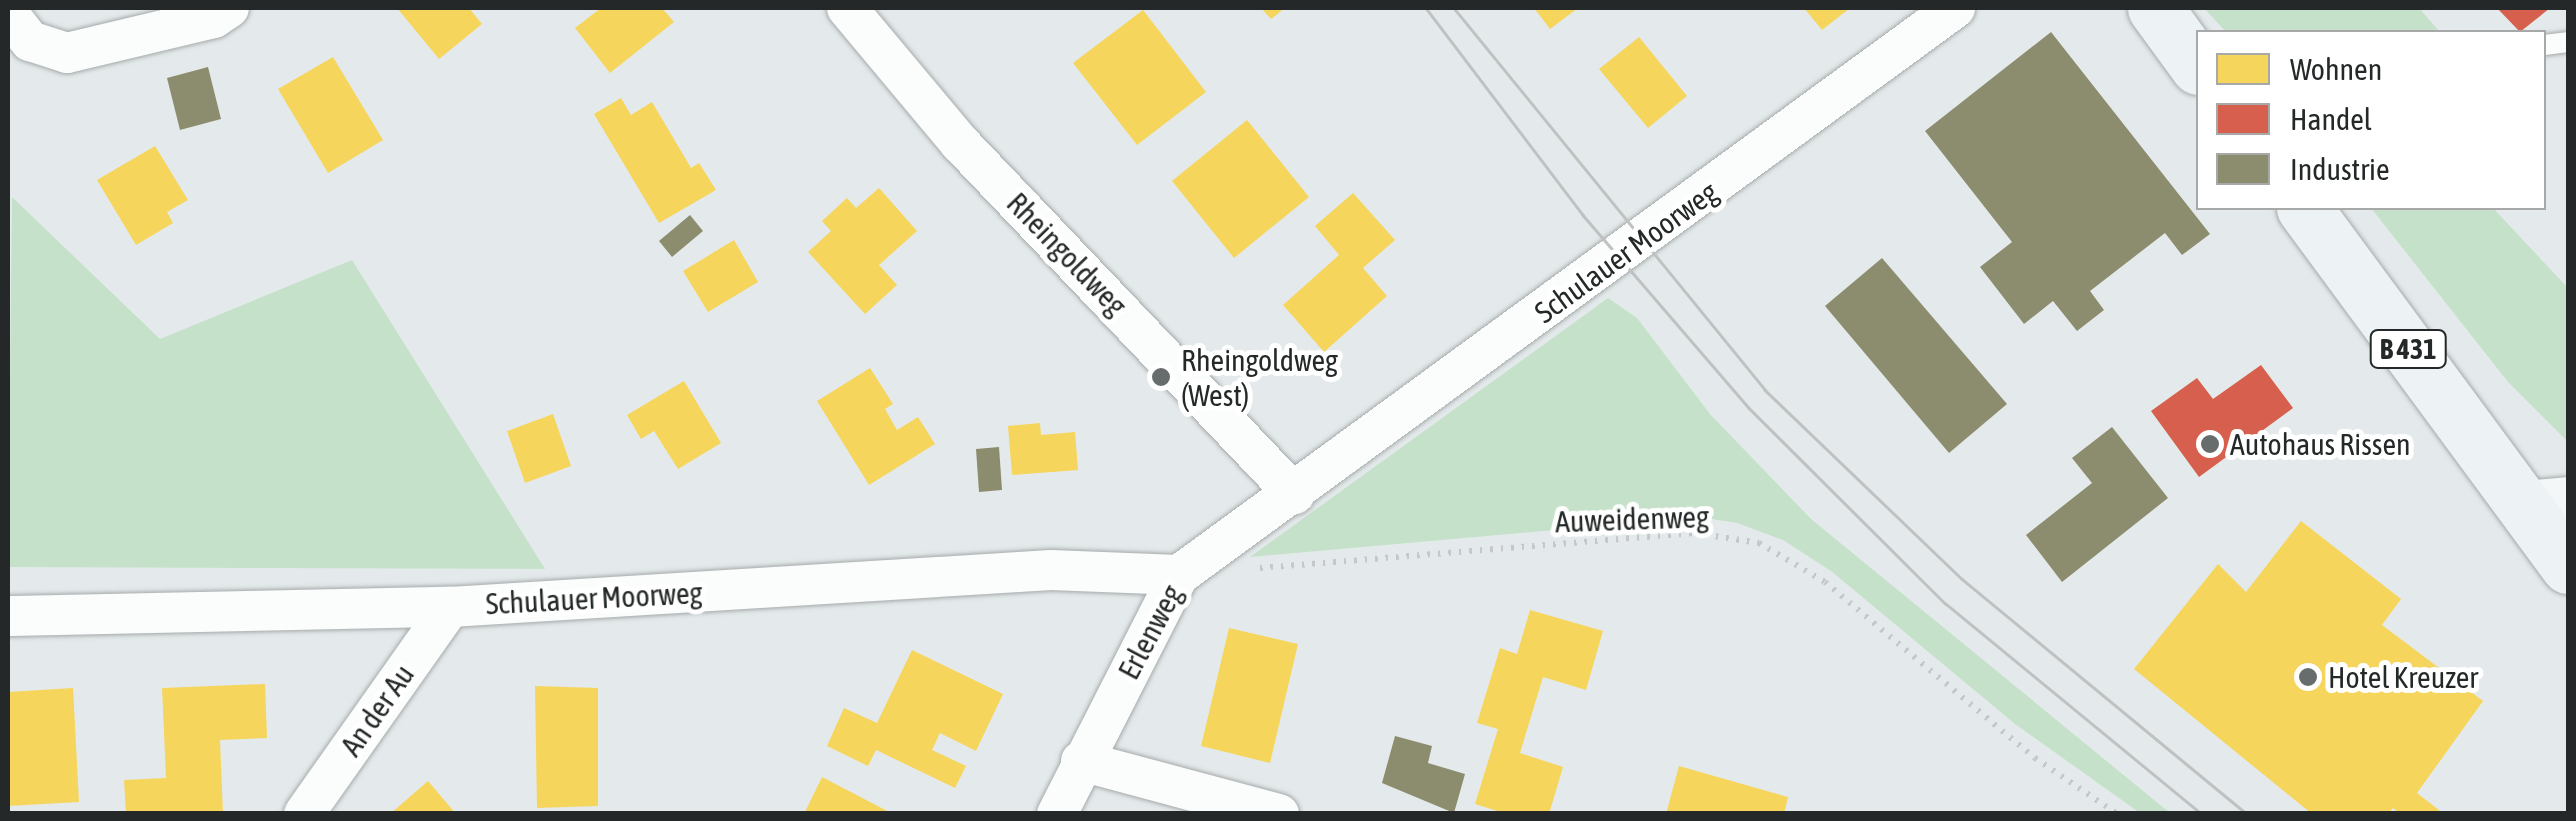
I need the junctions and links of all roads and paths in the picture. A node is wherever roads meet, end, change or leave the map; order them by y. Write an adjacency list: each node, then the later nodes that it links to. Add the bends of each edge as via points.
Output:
1 (137, 8): 7 (street)
2 (229, 8): 7 (street)
3 (846, 8): 10 (street, Rheingoldweg, via 960,143)
4 (1956, 8): 10 (street, Schulauer Moorweg)
5 (2154, 8): 8 (main road)
6 (8, 13): 7 (street, via 30,42 68,53)
7 (178, 27)
8 (2196, 64)
9 (2306, 210): 11 (main road, B 431)
10 (1294, 494): 13 (street, Erlenweg)
11 (2536, 501): 12 (main road, B 431)
12 (2568, 566)
13 (1179, 575): 14 (street, Schulauer Moorweg, via 1051,570); 16 (street, Erlenweg); 20 (path, Auweidenweg, via 1695,533 1759,543 1824,582 2035,758)
14 (450, 606): 15 (street, Schulauer Moorweg); 17 (street, An der Au)
15 (8, 616)
16 (1080, 761): 18 (street, Erlenweg); 19 (street)
17 (304, 814)
18 (1057, 814)
19 (1278, 814)
20 (2117, 814)

